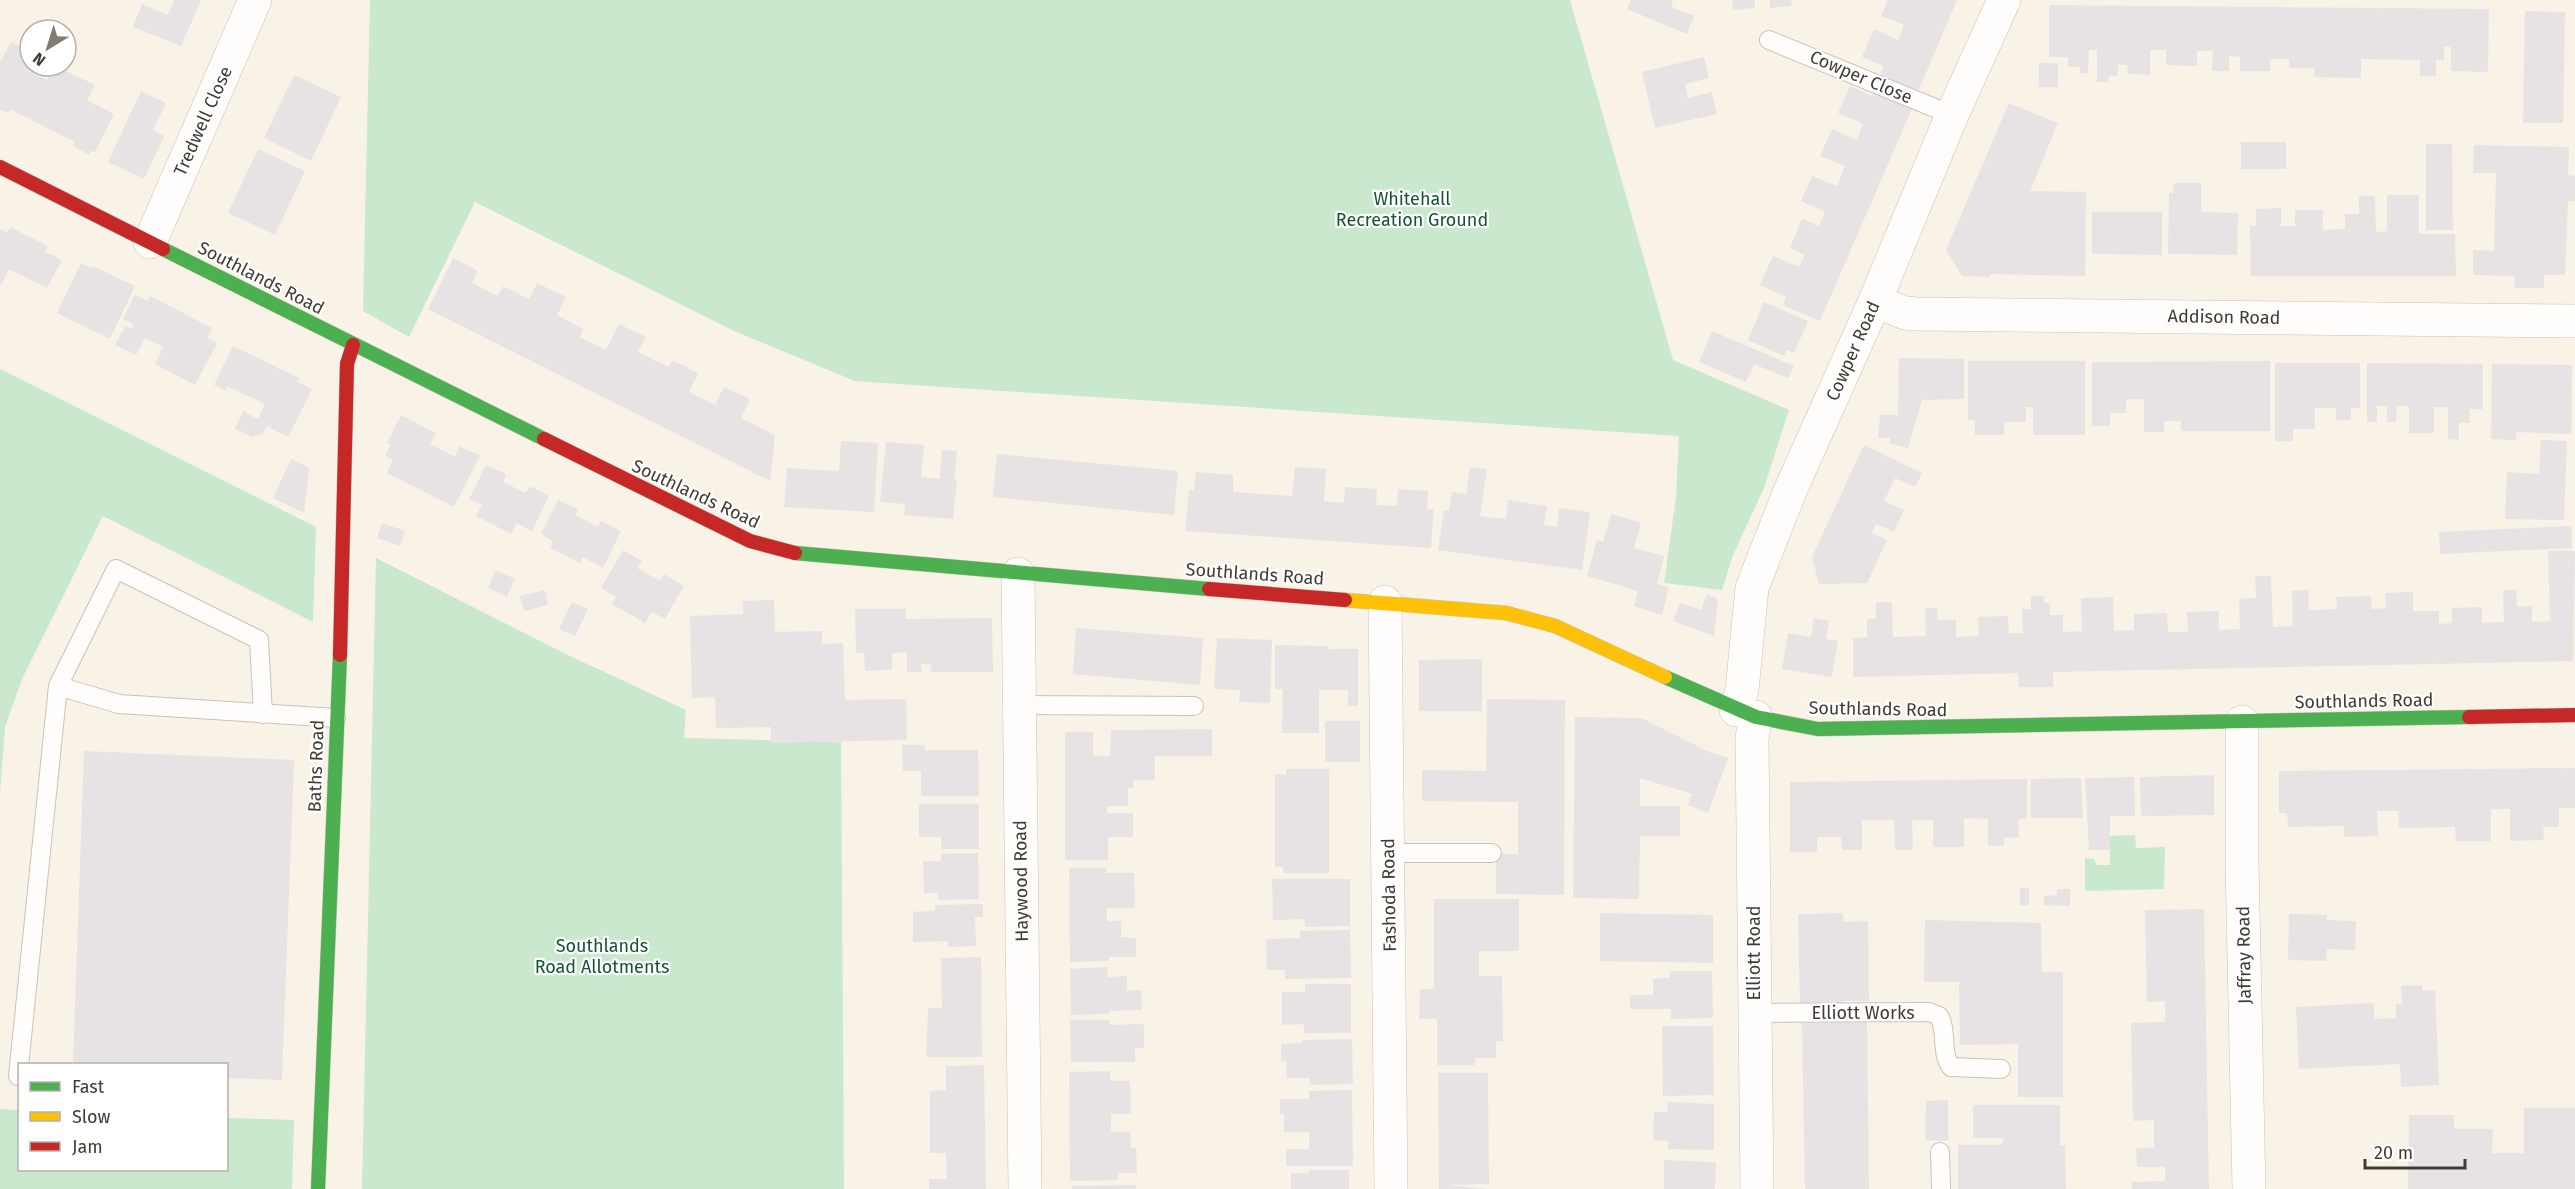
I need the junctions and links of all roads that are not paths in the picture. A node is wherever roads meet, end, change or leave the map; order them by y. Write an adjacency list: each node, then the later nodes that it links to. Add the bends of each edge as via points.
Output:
1 (255, 0): 6 (street, Tredwell Close)
2 (2004, 0): 4 (street, Cowper Road)
3 (1770, 40): 4 (lane, Cowper Close)
4 (1952, 115): 7 (street, Cowper Road)
5 (0, 166): 6 (street, Southlands Road)
6 (150, 242): 9 (street, Southlands Road)
7 (1875, 301): 8 (street, Addison Road, via 1917,314); 16 (street, Cowper Road, via 1790,491 1752,588 1742,690)
8 (2575, 321)
9 (353, 345): 10 (street, Southlands Road, via 750,541 795,553); 18 (street, Baths Road, via 347,364)
10 (1018, 574): 11 (street, Southlands Road); 13 (street, Haywood Road)
11 (1385, 602): 16 (street, Southlands Road, via 1479,609 1555,626); 20 (street, Fashoda Road)
12 (58, 686): 15 (lane, via 119,704); 15 (lane, via 116,569 260,640); 23 (lane)
13 (1019, 705): 14 (lane); 27 (street, Haywood Road)
14 (1194, 706)
15 (263, 714): 18 (lane)
16 (1746, 714): 19 (street, Southlands Road, via 1818,729); 22 (street, Elliott Road, via 1752,738)
17 (2575, 715): 19 (street, Southlands Road)
18 (336, 718): 26 (street, Baths Road)
19 (2242, 722): 31 (street, Jaffray Road)
20 (1389, 853): 21 (lane); 28 (street, Fashoda Road)
21 (1492, 853)
22 (1754, 1013): 24 (lane, Elliott Works, via 1929,1012 1939,1016 1944,1025 1946,1061 1951,1067); 29 (street, Elliott Road)
23 (19, 1063)
24 (2001, 1069)
25 (1940, 1152): 30 (lane)
26 (318, 1189)
27 (1024, 1189)
28 (1391, 1189)
29 (1757, 1189)
30 (1941, 1189)
31 (2249, 1189)

